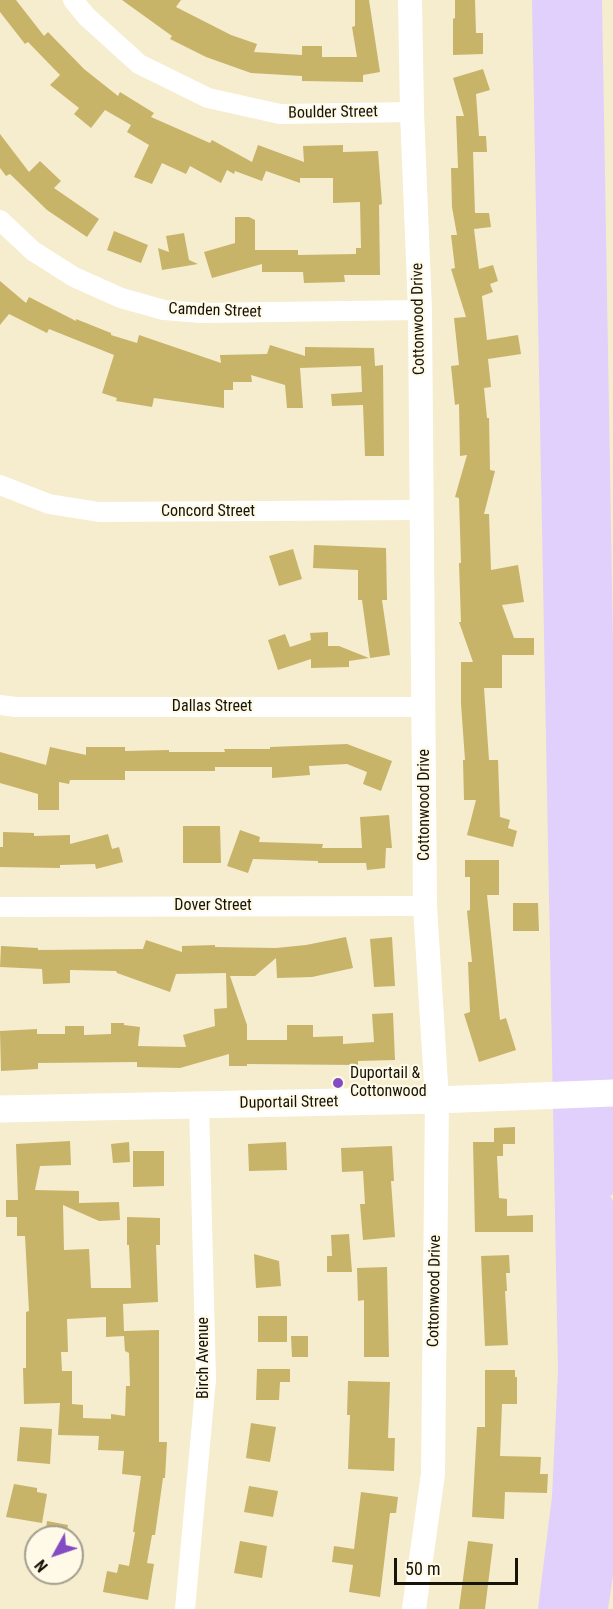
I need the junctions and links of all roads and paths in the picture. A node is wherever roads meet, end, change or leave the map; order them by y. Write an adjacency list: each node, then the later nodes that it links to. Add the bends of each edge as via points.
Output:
1 (73, 0): 3 (street, Boulder Street, via 139,64 208,98 280,114)
2 (410, 0): 3 (street, Cottonwood Drive)
3 (412, 112): 5 (street, Cottonwood Drive)
4 (0, 220): 5 (street, Camden Street, via 33,250 74,277 121,298 164,310)
5 (420, 310): 7 (street, Cottonwood Drive)
6 (0, 485): 7 (street, Concord Street, via 49,504 99,512)
7 (420, 510): 9 (street, Cottonwood Drive)
8 (0, 705): 9 (street, Dallas Street)
9 (424, 707): 10 (street, Cottonwood Drive)
10 (425, 906): 11 (street, Dover Street); 13 (street, Cottonwood Drive)
11 (0, 907)
12 (613, 1093): 13 (main road, Duportail Street)
13 (437, 1100): 14 (main road, Duportail Street); 17 (street, Cottonwood Drive, via 433,1474)
14 (199, 1105): 15 (main road, Duportail Street); 16 (street, Birch Avenue, via 206,1379)
15 (0, 1109)
16 (185, 1609)
17 (414, 1609)

